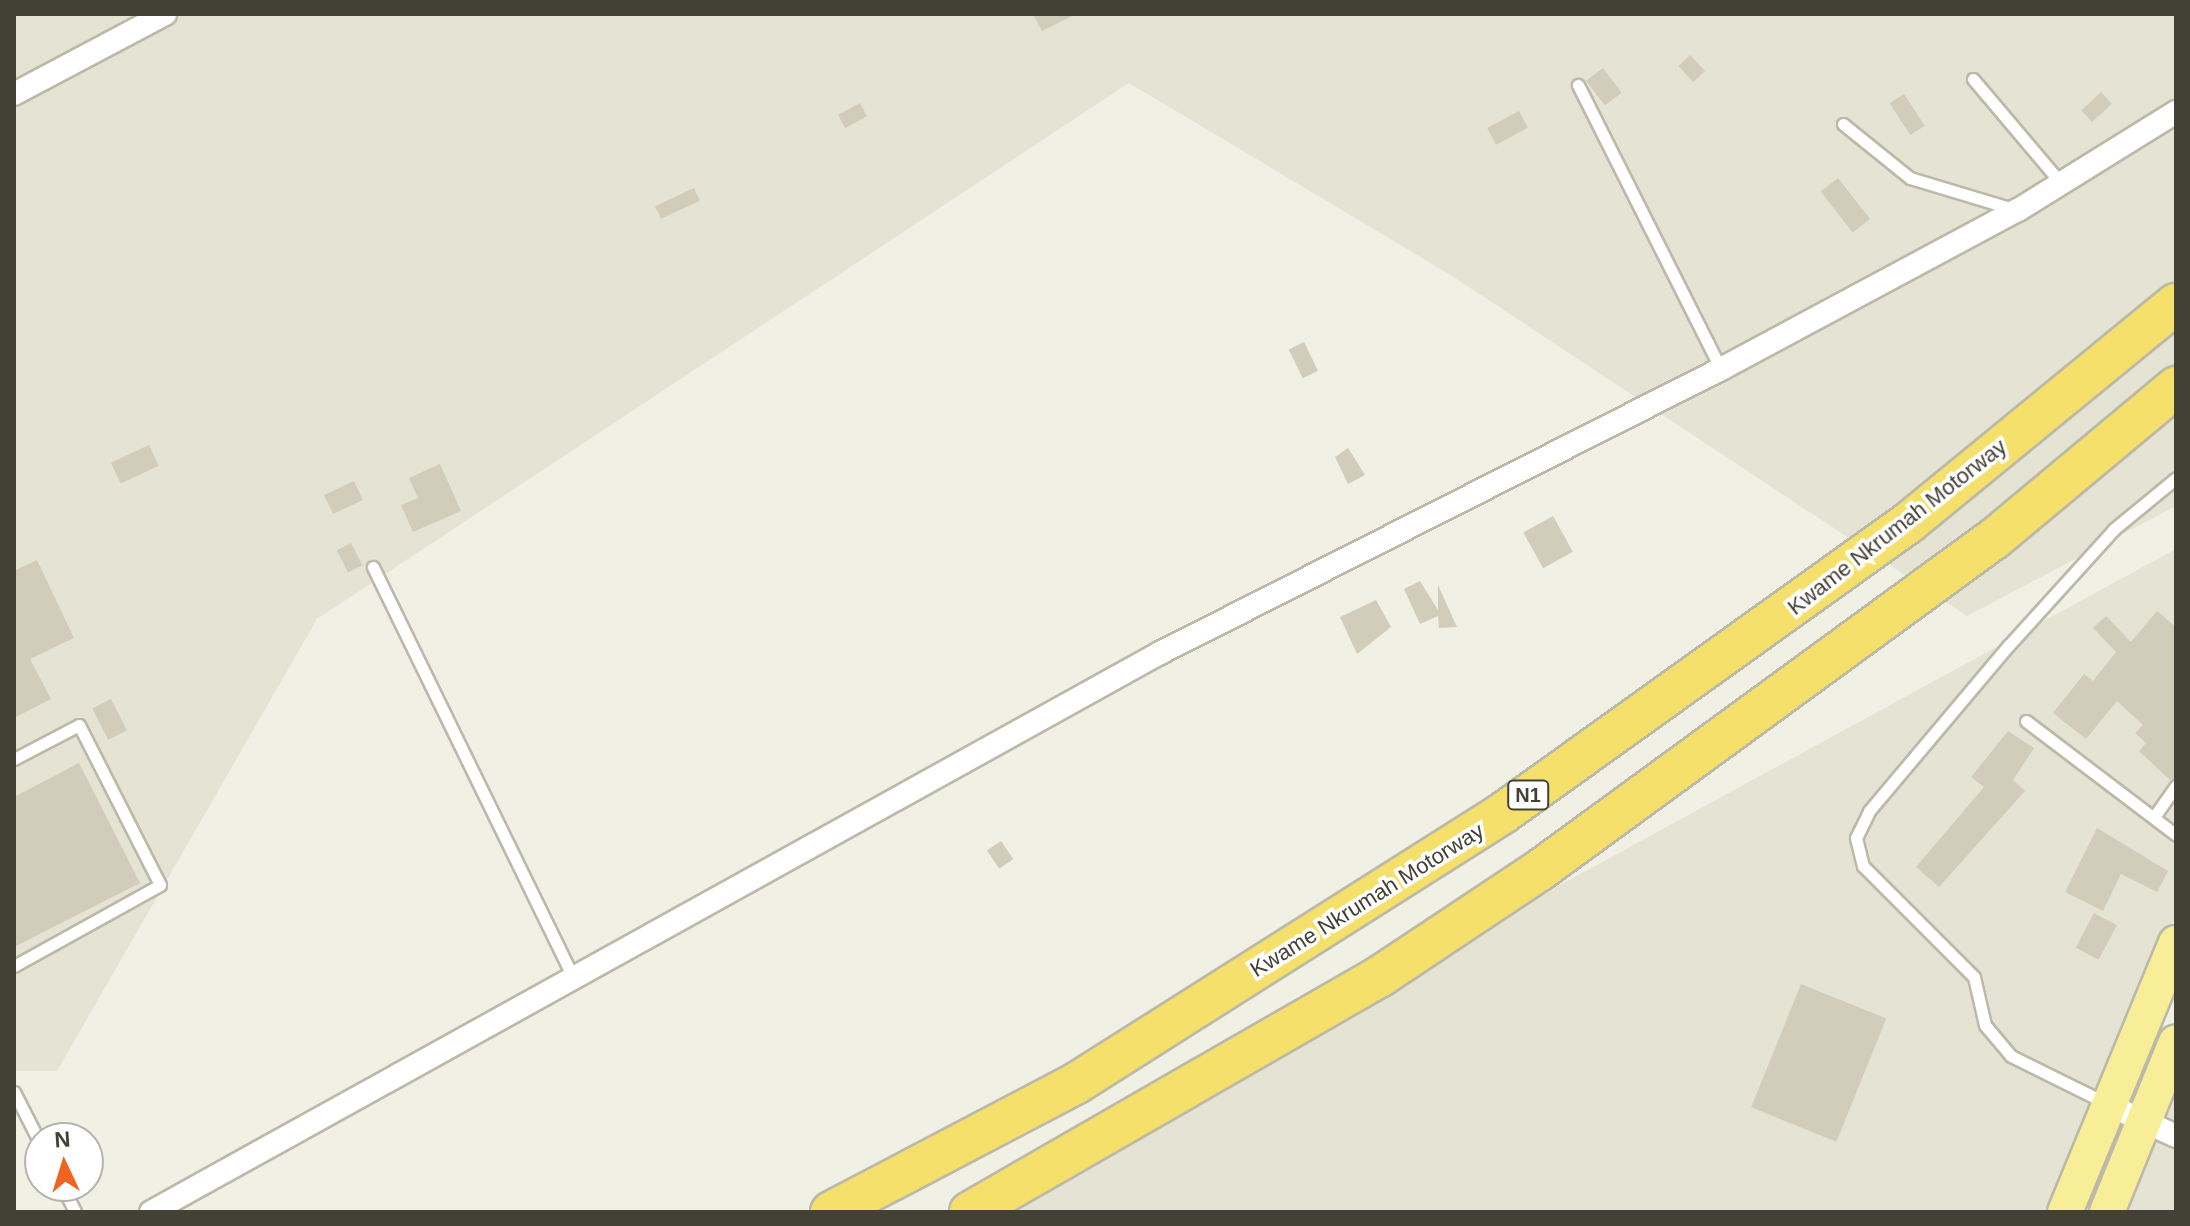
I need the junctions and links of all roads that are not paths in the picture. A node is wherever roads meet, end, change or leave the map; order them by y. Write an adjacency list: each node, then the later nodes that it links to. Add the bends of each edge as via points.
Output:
1 (165, 14): 4 (street)
2 (1973, 79): 7 (lane)
3 (1578, 85): 10 (lane)
4 (14, 94)
5 (2176, 112): 7 (street)
6 (1843, 124): 8 (lane, via 1910,178)
7 (2060, 182): 8 (street)
8 (2018, 210): 10 (street)
9 (2176, 304): 29 (highway, Kwame Nkrumah Motorway / N1, via 1908,523 1503,813 1075,1084)
10 (1721, 369): 21 (street, via 1160,653)
11 (2176, 387): 30 (highway, via 1995,538 1540,870 1379,977)
12 (2176, 478): 24 (lane, via 2114,529 2009,645 1869,811 1856,838 1863,866 1974,977 1985,1025 2011,1056)
13 (373, 567): 21 (lane)
14 (2026, 721): 17 (lane)
15 (14, 759): 20 (lane, via 79,725 160,885)
16 (2176, 786): 17 (lane)
17 (2154, 817): 18 (lane)
18 (2176, 835)
19 (2176, 943): 24 (main road)
20 (14, 966)
21 (575, 983): 28 (street)
22 (2176, 1042): 25 (main road)
23 (14, 1092): 26 (lane)
24 (2107, 1104): 25 (street); 31 (main road)
25 (2143, 1120): 27 (street); 32 (main road)
26 (29, 1122)
27 (2176, 1136)
28 (151, 1212)
29 (831, 1212)
30 (970, 1212)
31 (2065, 1212)
32 (2107, 1212)

